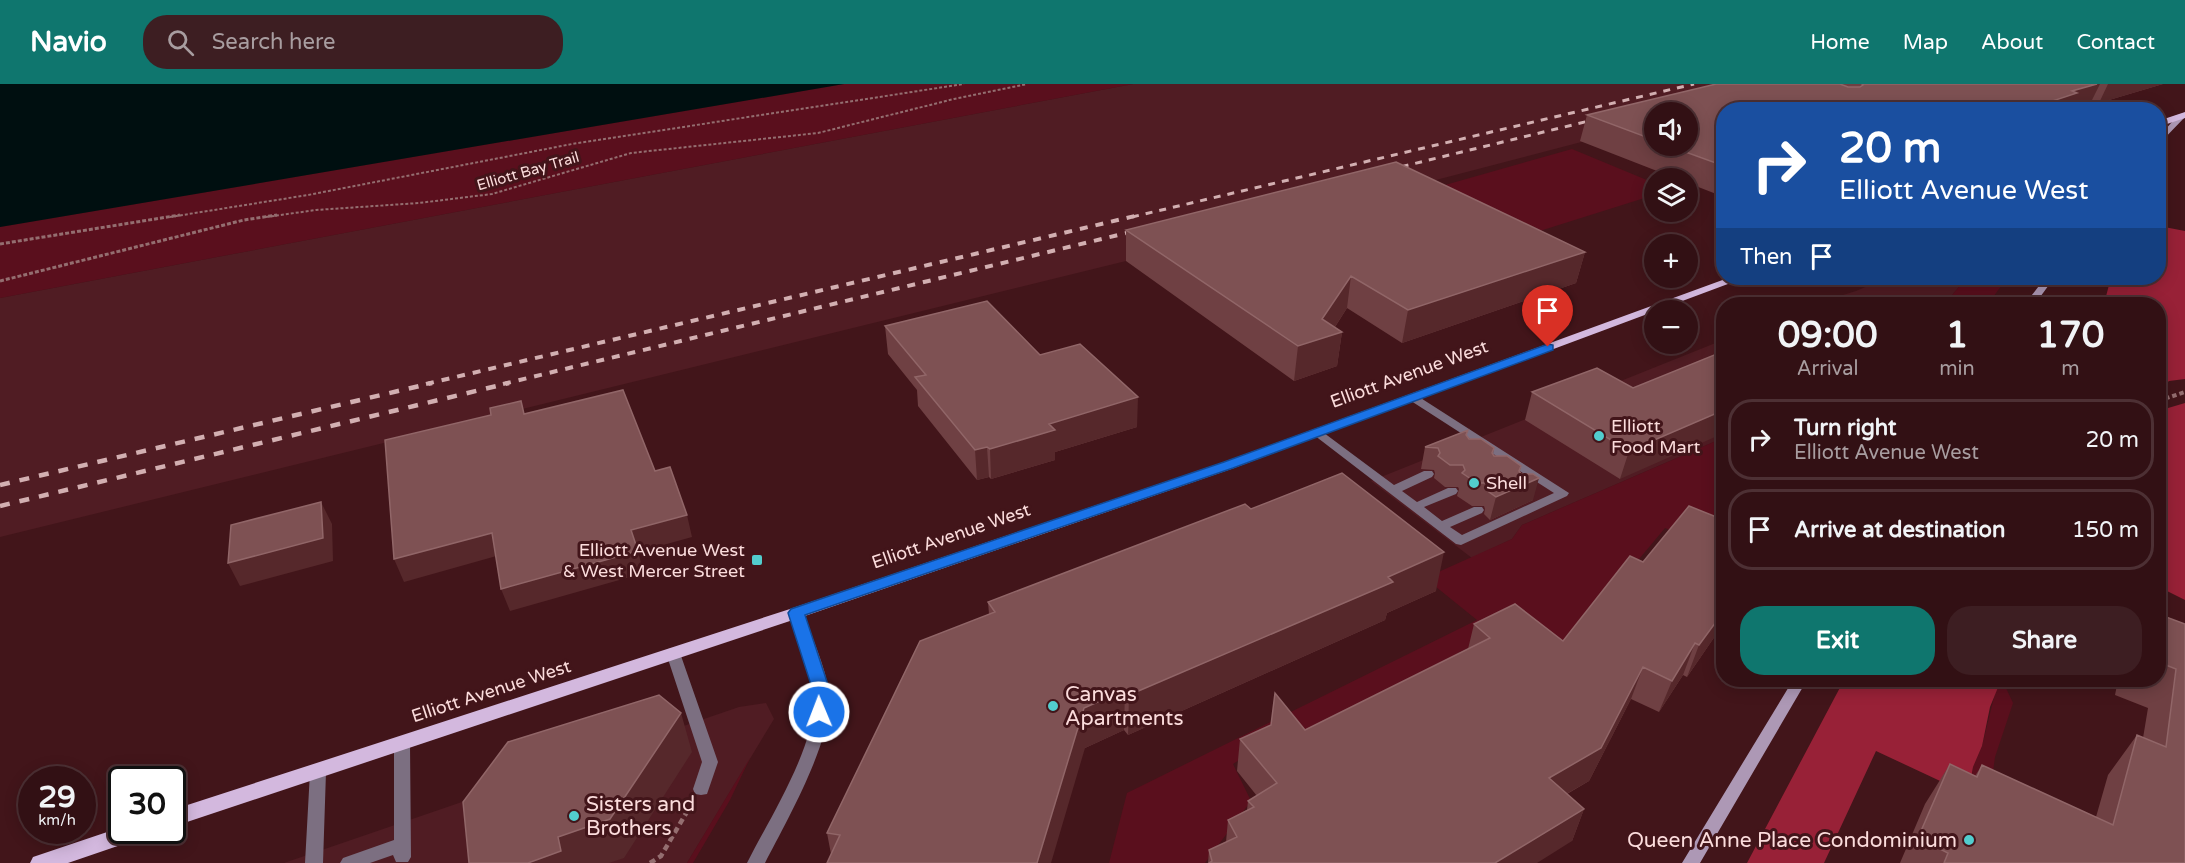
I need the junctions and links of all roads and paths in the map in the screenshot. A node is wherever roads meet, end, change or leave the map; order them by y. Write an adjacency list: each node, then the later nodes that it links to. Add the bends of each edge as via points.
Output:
1 (964, 84): 8 (path, via 573,144 299,196)
2 (1027, 84): 9 (path, Elliott Bay Trail, via 818,133 631,153 492,194 244,220)
3 (2070, 98): 4 (street)
4 (2084, 102)
5 (2183, 116): 6 (main road); 7 (main road)
6 (2166, 122)
7 (2166, 134)
8 (0, 244)
9 (0, 281)
10 (1719, 285): 12 (main road, Elliott Avenue West)
11 (2185, 392): 13 (path)
12 (1412, 397): 14 (main road, Elliott Avenue West); 15 (street, via 1486,449)
13 (2166, 398)
14 (1316, 432): 20 (street); 25 (main road, Elliott Avenue West)
15 (1518, 464): 16 (street); 18 (street)
16 (1503, 471)
17 (1428, 474): 20 (street)
18 (1546, 482): 19 (street); 24 (street, via 1563,493 1461,541)
19 (1529, 488)
20 (1393, 490): 22 (street)
21 (1452, 491): 22 (street)
22 (1415, 507): 24 (street)
23 (1478, 510): 24 (street)
24 (1441, 526)
25 (796, 613): 26 (main road, Elliott Avenue West); 37 (street, via 822,694 812,747)
26 (673, 654): 28 (main road, Elliott Avenue West); 30 (street, via 710,762)
27 (1796, 687): 38 (main road)
28 (402, 744): 29 (main road, Elliott Avenue West); 35 (street, via 402,851)
29 (318, 772): 31 (main road, Elliott Avenue West); 34 (street)
30 (701, 789): 36 (path, via 661,856)
31 (186, 814)
32 (108, 841): 33 (main road)
33 (41, 863)
34 (314, 863)
35 (349, 863)
36 (650, 863)
37 (756, 863)
38 (1691, 863)

